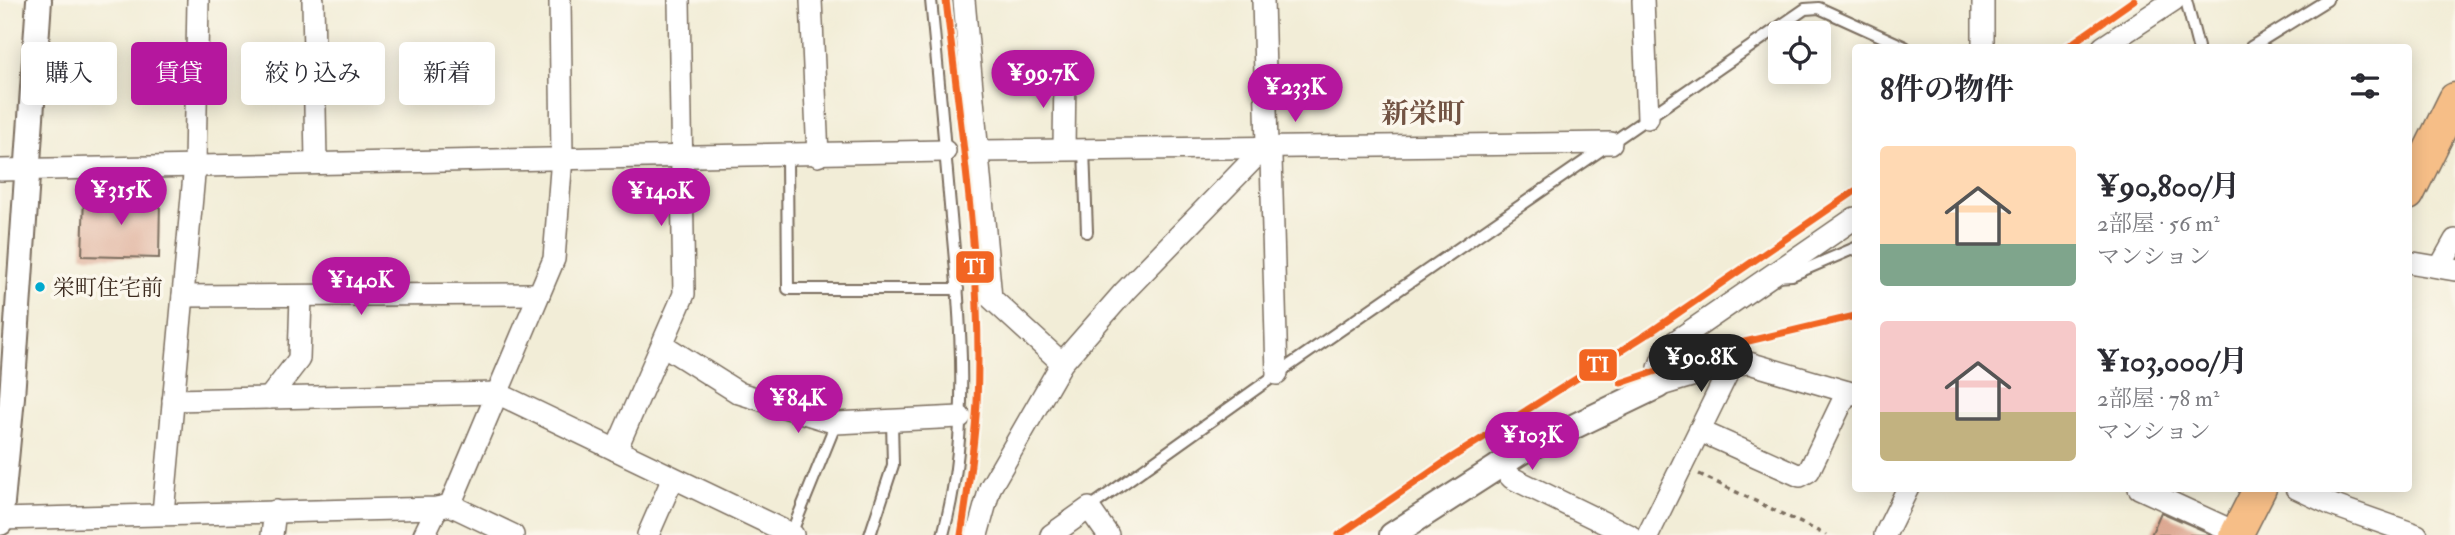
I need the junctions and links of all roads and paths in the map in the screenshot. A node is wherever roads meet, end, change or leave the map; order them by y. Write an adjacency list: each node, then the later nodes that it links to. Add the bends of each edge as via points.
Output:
1 (39, 0): 34 (street)
2 (198, 0): 33 (street)
3 (313, 0): 32 (street)
4 (560, 0): 29 (street)
5 (679, 0): 31 (street)
6 (811, 0): 28 (street)
7 (930, 0): 26 (lane)
8 (964, 0): 27 (street)
9 (1263, 0): 24 (street)
10 (1643, 0): 22 (street)
11 (1983, 0): 16 (street)
12 (2174, 0): 17 (street)
13 (2186, 0): 18 (lane)
14 (2327, 0): 19 (lane)
15 (1898, 44): 22 (lane, via 1810,7)
16 (1983, 44)
17 (2108, 44)
18 (2196, 44)
19 (2256, 44)
20 (1065, 71): 25 (street)
21 (2455, 99): 36 (main road)
22 (1648, 118): 23 (lane)
23 (1611, 142): 24 (street); 51 (lane)
24 (1267, 145): 25 (street); 49 (street); 51 (street)
25 (1074, 149): 27 (street); 38 (lane)
26 (945, 151): 28 (street); 44 (lane)
27 (979, 151): 49 (street, via 991,298)
28 (818, 156): 30 (street)
29 (562, 157): 31 (street); 32 (street); 45 (street, via 554,259)
30 (788, 157): 31 (street); 44 (lane, via 788,289)
31 (681, 158): 48 (street, via 684,294)
32 (316, 162): 33 (street)
33 (195, 164): 34 (street); 46 (street)
34 (29, 168): 35 (street); 73 (street)
35 (0, 170)
36 (2412, 186)
37 (1852, 220): 43 (street)
38 (1087, 232)
39 (2455, 240): 42 (street)
40 (1852, 249): 43 (lane, via 1792,275)
41 (2412, 263): 42 (street)
42 (2447, 268)
43 (1768, 277): 52 (street, via 1666,348)
44 (958, 289): 57 (lane)
45 (539, 294): 47 (street); 53 (street)
46 (183, 296): 47 (street); 56 (street)
47 (301, 296): 55 (street, via 299,359)
48 (663, 345): 59 (street, via 739,393); 61 (street)
49 (1062, 363): 82 (street, via 989,488)
50 (1732, 364): 52 (street); 54 (street, via 1749,363); 60 (street)
51 (1277, 374): 70 (lane)
52 (1658, 386): 62 (street)
53 (497, 393): 55 (street); 61 (street); 69 (street)
54 (1851, 393): 60 (street, via 1809,471 1800,476)
55 (269, 398): 56 (street)
56 (173, 400): 72 (street)
57 (960, 417): 58 (street); 81 (lane)
58 (892, 421): 59 (street); 80 (lane, via 894,465)
59 (836, 424): 79 (lane)
60 (1700, 431): 63 (street)
61 (616, 450): 64 (street)
62 (1499, 464): 85 (street); 86 (street, via 1512,478)
63 (1682, 466): 87 (street); 88 (path)
64 (673, 478): 78 (street); 79 (street)
65 (1906, 492): 89 (street)
66 (2147, 492): 74 (street)
67 (2258, 492): 74 (main road)
68 (2304, 492): 90 (street)
69 (443, 507): 71 (street); 76 (street); 77 (street)
70 (1089, 508): 83 (street); 84 (street)
71 (275, 511): 72 (street); 75 (street)
72 (163, 513): 73 (street)
73 (0, 520)
74 (2236, 534)
75 (272, 535)
76 (424, 535)
77 (513, 535)
78 (648, 535)
79 (792, 535)
80 (870, 535)
81 (943, 535)
82 (977, 535)
83 (1051, 535)
84 (1108, 535)
85 (1392, 535)
86 (1629, 535)
87 (1648, 535)
88 (1826, 535)
89 (1885, 535)
90 (2417, 535)

